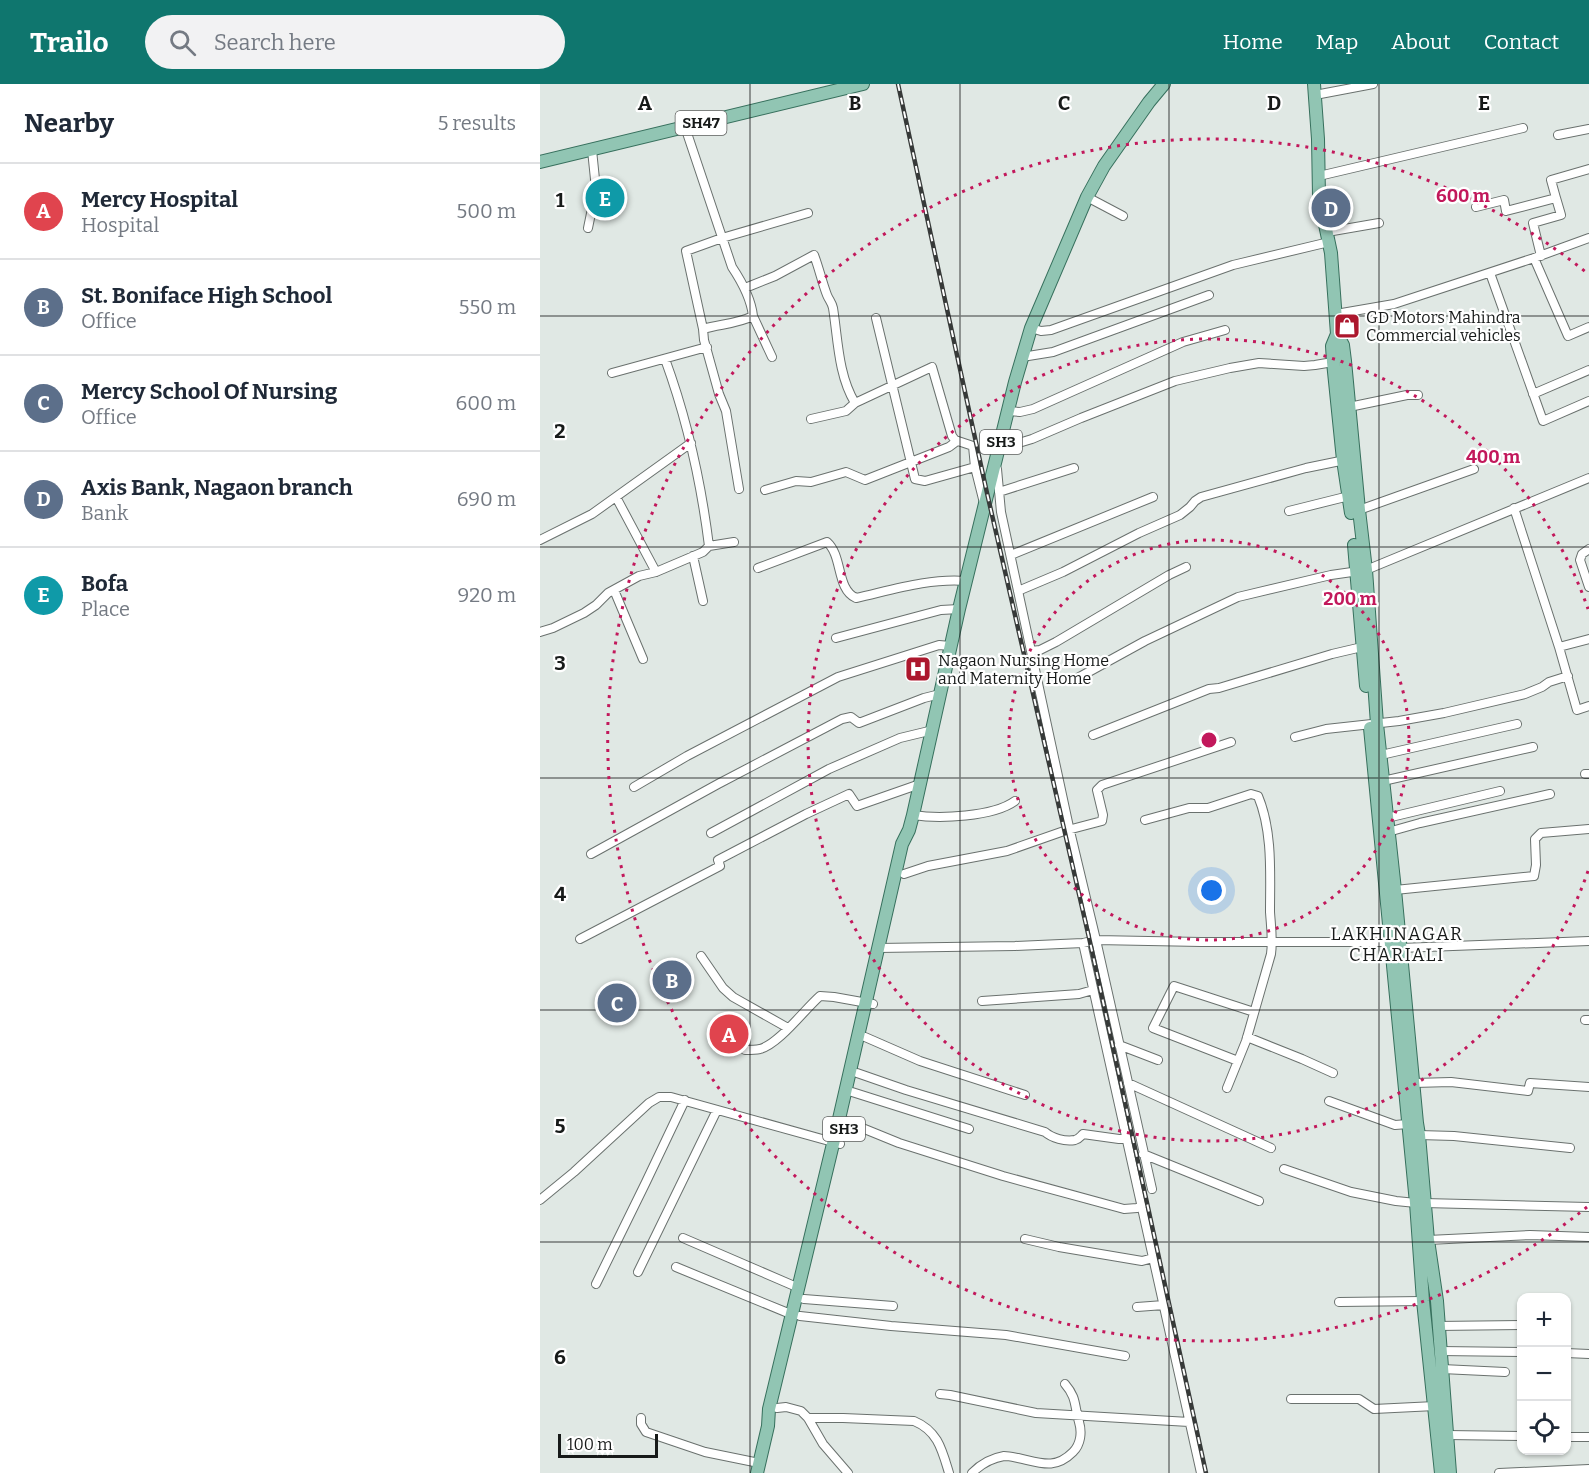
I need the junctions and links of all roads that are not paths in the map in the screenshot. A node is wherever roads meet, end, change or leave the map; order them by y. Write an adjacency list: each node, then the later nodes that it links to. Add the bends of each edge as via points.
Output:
1 (862, 84): 4 (main road, SH47)
2 (1164, 84): 14 (main road, SH3, via 1104,166)
3 (1373, 84): 5 (street)
4 (844, 86): 6 (main road, SH47)
5 (1314, 89): 13 (main road)
6 (685, 127): 10 (main road, SH47); 22 (street)
7 (1523, 128): 13 (street)
8 (1589, 129): 9 (street)
9 (1558, 135)
10 (592, 150): 11 (main road, SH47); 20 (street, via 596,189)
11 (540, 162)
12 (1589, 169): 15 (street, via 1551,180)
13 (1319, 176): 21 (main road)
14 (1087, 197): 18 (street); 32 (main road, SH3)
15 (1556, 198): 16 (street, via 1506,211 1504,200); 24 (street, via 1561,215 1533,223)
16 (1476, 207)
17 (808, 213): 22 (street)
18 (1123, 216)
19 (1379, 223): 21 (street)
20 (588, 228)
21 (1328, 237): 28 (main road); 32 (street, via 1215,270 1051,330)
22 (722, 238): 26 (street, via 732,267); 33 (street, via 686,250)
23 (1589, 238): 24 (street)
24 (1538, 257): 25 (street); 31 (street, via 1568,336)
25 (1490, 273): 28 (street, via 1394,304); 44 (street)
26 (745, 288): 29 (street); 47 (street, via 814,255 832,304 843,372)
27 (1209, 295): 38 (street, via 1053,352)
28 (1336, 314): 35 (main road)
29 (753, 316): 33 (street); 37 (street)
30 (876, 318): 43 (street)
31 (1589, 327)
32 (1031, 328): 38 (main road, SH3)
33 (703, 329): 36 (street)
34 (1225, 330): 49 (street, via 1183,342 1033,409)
35 (1337, 334): 40 (main road, via 1332,346); 48 (main road, via 1343,345)
36 (707, 347): 39 (street); 61 (street, via 726,411)
37 (771, 357)
38 (1022, 357): 49 (main road, SH3)
39 (665, 359): 42 (street); 53 (street)
40 (1333, 362): 51 (street, via 1259,363 1230,368 1175,381 1032,440); 54 (main road)
41 (1589, 370): 44 (street)
42 (612, 373)
43 (892, 386): 47 (street); 52 (street, via 932,367 952,436); 55 (street)
44 (1533, 394): 46 (street, via 1543,421)
45 (1418, 395): 48 (street)
46 (1589, 400)
47 (855, 403): 50 (street, via 846,411)
48 (1349, 407): 54 (main road)
49 (1008, 411): 51 (main road, SH3)
50 (811, 419)
51 (1001, 440): 56 (main road, SH3)
52 (957, 441): 55 (street); 57 (street, via 973,446)
53 (691, 443): 64 (street); 73 (street)
54 (1349, 460): 65 (main road); 69 (main road); 84 (street, via 1201,497 1180,515)
55 (911, 462): 57 (street, via 915,479 925,481); 62 (street, via 865,480 846,472)
56 (996, 462): 63 (street); 67 (main road, SH3)
57 (975, 467): 67 (street)
58 (1074, 468): 63 (street)
59 (1474, 470): 69 (street)
60 (1589, 478): 68 (street)
61 (739, 489)
62 (765, 490)
63 (999, 492): 75 (street)
64 (616, 496): 71 (street, via 592,514); 80 (street)
65 (1349, 496): 70 (street); 79 (main road)
66 (1152, 497): 75 (street)
67 (984, 505): 81 (main road, SH3)
68 (1514, 508): 79 (street); 91 (street)
69 (1359, 510): 79 (main road)
70 (1289, 511)
71 (540, 540)
72 (734, 542): 73 (street)
73 (709, 546): 76 (street)
74 (1589, 549): 82 (street, via 1580,560)
75 (1011, 555): 84 (street)
76 (693, 556): 80 (street); 85 (street)
77 (1186, 567): 93 (street, via 1056,642)
78 (758, 568): 81 (street, via 827,542 833,547 850,596 856,598 905,586)
79 (1362, 571): 92 (main road); 96 (street, via 1238,597); 99 (main road)
80 (656, 572): 83 (street, via 639,576)
81 (966, 580): 86 (main road, SH3)
82 (1589, 586)
83 (614, 590): 87 (street, via 584,613); 94 (street)
84 (1018, 591): 93 (street)
85 (703, 601)
86 (959, 609): 88 (street, via 941,610); 90 (main road, SH3)
87 (540, 632)
88 (836, 638)
89 (1589, 639): 91 (street)
90 (950, 646): 97 (main road, SH3); 109 (street, via 939,645 838,677)
91 (1559, 647): 95 (street)
92 (1362, 648): 99 (main road); 102 (street, via 1209,689)
93 (1031, 651): 118 (street)
94 (644, 659)
95 (1568, 676): 98 (street, via 1577,710); 99 (street, via 1525,694)
96 (1074, 680)
97 (940, 694): 101 (main road, SH3); 121 (street, via 860,723 851,717 842,719)
98 (1589, 706)
99 (1373, 724): 103 (street, via 1326,729); 106 (main road); 129 (main road)
100 (1517, 724): 106 (street)
101 (933, 730): 108 (main road, SH3); 120 (street, via 900,738 829,769)
102 (1093, 735)
103 (1295, 738)
104 (1231, 742): 118 (street, via 1102,785 1097,790 1102,821)
105 (1533, 747): 107 (street)
106 (1381, 755): 107 (main road)
107 (1383, 780): 114 (main road)
108 (920, 784): 113 (main road, SH3); 124 (street, via 857,806 849,794 718,860 720,866)
109 (634, 787)
110 (1500, 791): 114 (street)
111 (1550, 794): 119 (street)
112 (1015, 801): 113 (street, via 956,817)
113 (913, 815): 117 (main road, SH3)
114 (1387, 819): 119 (main road)
115 (1145, 820): 126 (street, via 1189,808 1208,808 1251,794 1258,796 1270,855)
116 (1589, 829): 123 (street, via 1541,833 1535,839 1534,876)
117 (909, 830): 122 (main road, SH3); 130 (main road, SH3, via 902,844)
118 (1069, 830): 122 (street, via 1007,851); 125 (street)
119 (1388, 832): 123 (main road)
120 (711, 833)
121 (591, 854)
122 (904, 874): 130 (main road, SH3)
123 (1395, 890): 129 (main road)
124 (580, 939)
125 (1096, 940): 126 (street); 128 (street); 139 (street)
126 (1273, 941): 129 (street); 135 (street)
127 (1589, 941): 129 (street)
128 (1083, 943): 130 (street); 132 (street)
129 (1396, 944): 146 (main road); 155 (main road)
130 (882, 948): 134 (main road, SH3)
131 (701, 956): 136 (street, via 733,997)
132 (1093, 990): 133 (street); 158 (street)
133 (982, 1001)
134 (869, 1004): 136 (street, via 819,996); 137 (main road, SH3); 159 (main road, SH3)
135 (1254, 1012): 138 (street); 142 (street, via 1173,986 1153,1028)
136 (788, 1028): 140 (street, via 761,1049)
137 (865, 1037): 143 (main road, SH3); 150 (street, via 920,1061)
138 (1247, 1037): 142 (street); 144 (street)
139 (1119, 1045): 141 (street); 145 (street)
140 (745, 1050)
141 (1158, 1060)
142 (1238, 1061): 148 (street)
143 (857, 1072): 149 (main road, SH3); 158 (street, via 1054,1138 1074,1140 1083,1134)
144 (1333, 1073)
145 (1128, 1083): 160 (street); 162 (street)
146 (1414, 1083): 147 (street, via 1451,1082 1528,1091 1530,1083); 157 (main road)
147 (1589, 1087)
148 (1227, 1088)
149 (852, 1092): 154 (main road, SH3); 156 (street)
150 (1025, 1095)
151 (685, 1100): 153 (street); 165 (street, via 659,1097 649,1103); 177 (street)
152 (1329, 1101): 155 (street, via 1395,1125)
153 (717, 1110): 159 (street); 176 (street)
154 (845, 1121): 159 (main road, SH3); 168 (street, via 899,1143 1003,1176 1124,1209)
155 (1408, 1124): 167 (main road)
156 (969, 1129)
157 (1419, 1135): 161 (street); 167 (main road)
158 (1126, 1139): 168 (street)
159 (837, 1144): 178 (main road, SH3)
160 (1270, 1148)
161 (1570, 1148)
162 (1143, 1154): 164 (street); 166 (street)
163 (1284, 1170): 167 (street, via 1351,1192)
164 (1152, 1190)
165 (540, 1200)
166 (1259, 1201)
167 (1420, 1203): 169 (street); 173 (main road); 179 (main road)
168 (1142, 1206): 174 (street)
169 (1589, 1207)
170 (1589, 1237): 173 (street, via 1530,1235)
171 (683, 1238): 178 (street)
172 (1025, 1239): 174 (street, via 1142,1261)
173 (1428, 1240): 186 (main road)
174 (1154, 1258): 181 (street)
175 (676, 1267): 184 (street)
176 (638, 1272)
177 (596, 1284)
178 (801, 1294): 182 (street); 184 (main road, SH3)
179 (1423, 1301): 180 (street); 197 (main road)
180 (1340, 1302)
181 (1164, 1305): 183 (street); 202 (street)
182 (893, 1306)
183 (1137, 1306)
184 (797, 1316): 191 (street, via 1006,1335); 198 (main road, SH3); 203 (main road, SH3, via 769,1409)
185 (1517, 1325): 186 (street)
186 (1437, 1326): 187 (main road)
187 (1440, 1352): 188 (street); 192 (main road)
188 (1517, 1352)
189 (1571, 1353): 190 (street)
190 (1589, 1354)
191 (1125, 1356)
192 (1442, 1369): 193 (street); 204 (main road)
193 (1505, 1372)
194 (1065, 1384): 199 (street, via 1074,1396)
195 (940, 1394): 199 (street, via 1036,1413)
196 (1291, 1399): 197 (street, via 1353,1399 1374,1408)
197 (1435, 1407): 214 (main road)
198 (777, 1408): 201 (street, via 801,1411); 203 (main road, SH3)
199 (1077, 1415): 202 (street); 212 (street, via 1081,1429 1078,1447 1058,1463 1047,1465 1007,1456 991,1460)
200 (641, 1418): 208 (street, via 646,1432)
201 (808, 1418): 210 (street, via 823,1444); 211 (street, via 914,1421 931,1431 942,1449)
202 (1189, 1422): 213 (street)
203 (768, 1426): 208 (main road, SH3)
204 (1447, 1435): 205 (street); 215 (main road)
205 (1517, 1436)
206 (1571, 1437): 207 (street)
207 (1589, 1437)
208 (758, 1468)
209 (1589, 1470): 216 (street)
210 (848, 1473)
211 (949, 1473)
212 (972, 1473)
213 (1201, 1473)
214 (1441, 1473)
215 (1450, 1473)
216 (1499, 1473)

